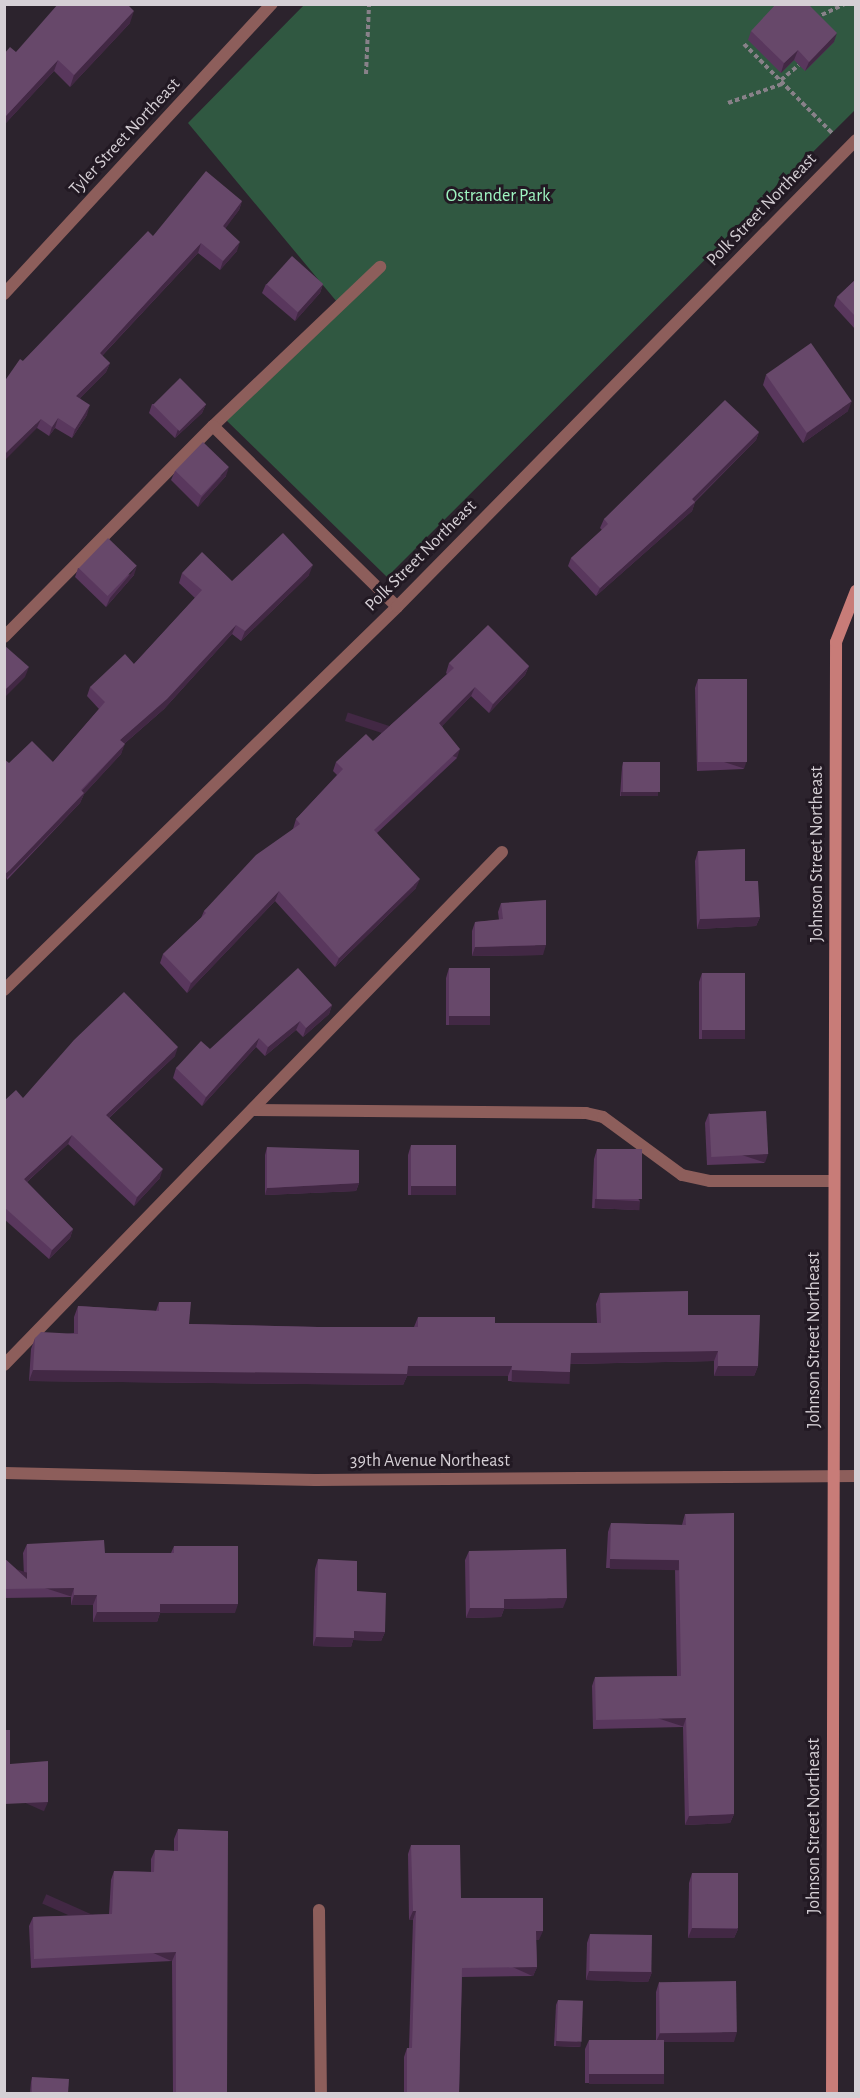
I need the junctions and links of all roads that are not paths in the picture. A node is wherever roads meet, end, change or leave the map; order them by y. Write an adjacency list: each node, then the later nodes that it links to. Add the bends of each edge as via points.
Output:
1 (272, 4): 4 (street, Tyler Street Northeast)
2 (851, 144): 7 (street, Polk Street Northeast)
3 (380, 267): 5 (street)
4 (4, 294)
5 (213, 426): 7 (street); 8 (street)
6 (855, 591): 12 (street, Johnson Street Northeast, via 836,642)
7 (397, 607): 10 (street, Polk Street Northeast)
8 (4, 637)
9 (502, 852): 11 (street)
10 (4, 990)
11 (252, 1110): 12 (street, via 586,1113 603,1117 682,1175 710,1181); 13 (street)
12 (833, 1181): 15 (street, Johnson Street Northeast)
13 (4, 1365)
14 (4, 1473): 15 (street, 39th Avenue Northeast, via 315,1480)
15 (832, 1476): 16 (street, 39th Avenue Northeast); 19 (street, Johnson Street Northeast)
16 (855, 1476)
17 (319, 1910): 18 (street)
18 (321, 2094)
19 (832, 2094)

